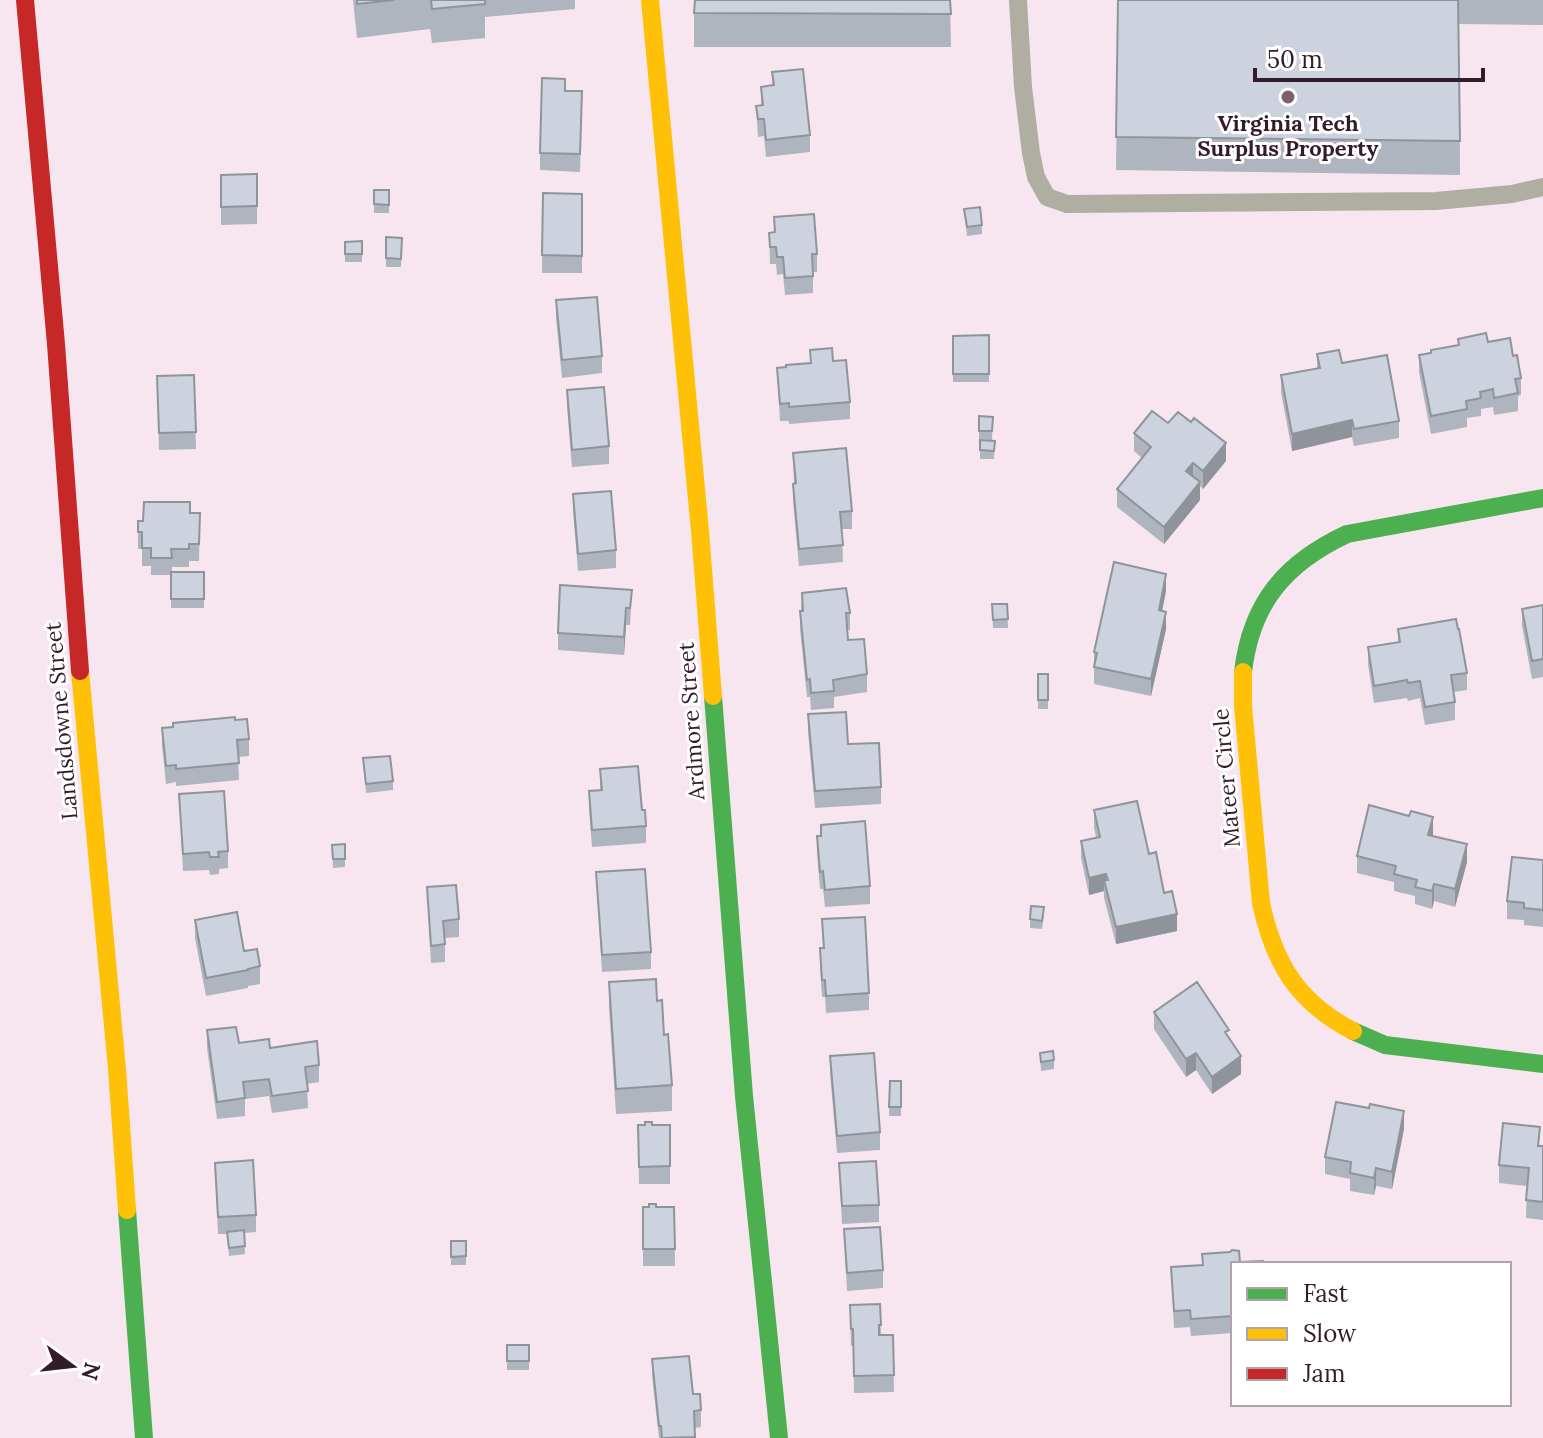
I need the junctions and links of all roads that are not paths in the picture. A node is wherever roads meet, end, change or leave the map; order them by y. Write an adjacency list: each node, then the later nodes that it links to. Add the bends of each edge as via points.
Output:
1 (25, 0): 7 (street, Landsdowne Street)
2 (650, 0): 8 (street, Ardmore Street, via 702,547 744,1096)
3 (1018, 0): 4 (lane, via 1031,153 1047,197 1067,204 1436,201)
4 (1543, 187)
5 (1543, 498): 6 (street, Mateer Circle, via 1347,534 1311,551 1262,604 1247,641 1243,681 1261,903 1282,969 1328,1019 1365,1038 1385,1045)
6 (1543, 1064)
7 (144, 1438)
8 (779, 1438)

